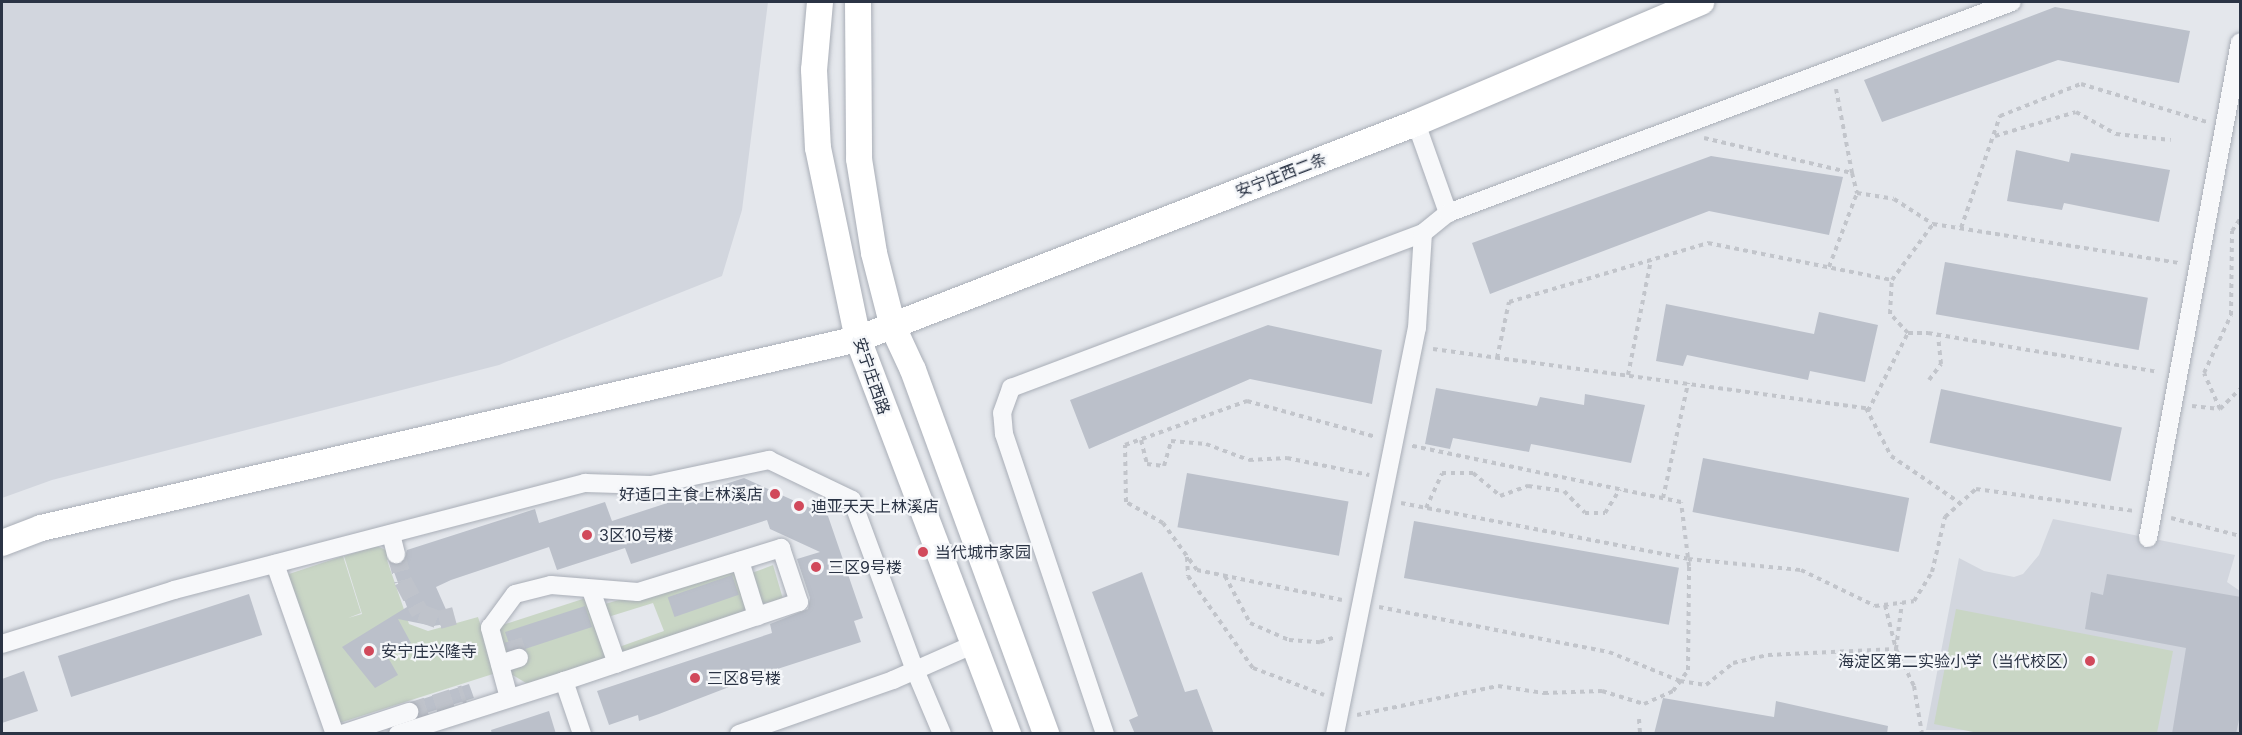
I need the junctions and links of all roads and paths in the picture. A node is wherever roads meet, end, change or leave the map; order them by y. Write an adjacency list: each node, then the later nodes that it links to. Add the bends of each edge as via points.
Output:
1 (820, 2): 26 (street, 安宁庄西路, via 814,70 818,148)
2 (858, 2): 23 (street, via 859,159 874,253)
3 (1701, 2): 7 (street, 安宁庄西二条)
4 (2012, 2): 6 (street)
5 (2241, 42): 8 (street)
6 (1832, 69): 9 (street); 12 (path)
7 (1416, 123): 14 (street); 23 (street, 安宁庄西二条, via 925,310)
8 (2224, 128): 10 (path, via 2081,84 2000,116); 20 (street)
9 (1669, 130): 12 (path); 14 (street)
10 (1994, 136): 11 (path, via 2076,112 2116,134); 17 (path)
11 (2171, 140)
12 (1852, 173): 13 (path)
13 (1857, 193): 16 (path, via 1894,199); 21 (path)
14 (1448, 213): 18 (street)
15 (2241, 219): 35 (path, via 2232,231 2231,315 2204,373)
16 (1933, 224): 17 (path); 22 (path)
17 (1961, 228): 20 (path)
18 (1423, 233): 27 (street); 82 (street, via 1011,388 1002,413 1004,434)
19 (1651, 260): 21 (path, via 1708,243); 28 (path, via 1509,302); 29 (path)
20 (2198, 266): 30 (street)
21 (1829, 267): 22 (path)
22 (1892, 280): 24 (path, via 1890,314)
23 (893, 327): 26 (street, 安宁庄西二条); 81 (street, via 913,370)
24 (1908, 333): 25 (path); 36 (path)
25 (1938, 335): 30 (path); 31 (path, via 1941,364)
26 (858, 339): 48 (street, 安宁庄西二条, via 41,528); 62 (street, 安宁庄西路)
27 (1413, 347): 28 (path); 38 (street)
28 (1497, 358): 29 (path)
29 (1628, 375): 32 (path)
30 (2178, 375): 34 (street)
31 (1929, 380)
32 (1688, 383): 36 (path, via 1866,408); 41 (path)
33 (2241, 389): 35 (path)
34 (2173, 404): 35 (path); 47 (street)
35 (2220, 409)
36 (1868, 412): 43 (path, via 1891,456)
37 (1141, 440): 38 (path, via 1247,401); 39 (path, via 1147,464 1164,466 1171,441 1206,444 1249,460 1287,458); 50 (path, via 1125,445 1126,502 1163,524)
38 (1395, 442): 39 (street); 40 (path)
39 (1387, 479): 42 (street)
40 (1620, 489): 41 (path); 45 (path, via 1605,513 1585,513 1564,491 1528,486 1500,496 1473,472 1442,473)
41 (1664, 498): 51 (path, via 1681,502)
42 (1383, 499): 45 (path); 57 (street)
43 (1960, 503): 44 (path, via 1976,489); 56 (path, via 1945,517 1932,572 1914,601)
44 (2083, 504)
45 (1426, 508): 51 (path)
46 (391, 534): 49 (street); 53 (street); 67 (street, via 585,483 651,485 769,460 852,500)
47 (2148, 538)
48 (2, 543)
49 (396, 554)
50 (1187, 556): 54 (path, via 1197,570); 72 (path, via 1188,576 1253,668)
51 (1688, 560): 58 (path, via 1801,570 1875,606); 69 (path, via 1688,670)
52 (740, 561): 55 (street, via 638,592); 59 (street); 59 (street, via 781,548 799,602)
53 (275, 564): 61 (street, via 174,590); 74 (street)
54 (1225, 576): 57 (path); 60 (path, via 1250,624 1289,640 1320,642)
55 (591, 590): 65 (street, via 551,585 515,594 490,628); 66 (street)
56 (1902, 602): 58 (path); 63 (path)
57 (1361, 604): 60 (street); 69 (path, via 1609,652)
58 (1885, 605): 63 (path)
59 (758, 616): 66 (street)
60 (1356, 632): 72 (street)
61 (2, 645)
62 (972, 645): 67 (street); 80 (street, 安宁庄西路)
63 (1896, 649): 69 (path, via 1768,655 1733,663 1706,685); 84 (path, via 1914,686)
64 (519, 658): 65 (street)
65 (500, 664): 70 (street)
66 (617, 664): 68 (street)
67 (915, 670): 78 (street); 79 (street)
68 (564, 681): 70 (street); 77 (street)
69 (1680, 681): 72 (path, via 1673,691 1644,704 1602,691 1544,693 1498,686)
70 (509, 698): 76 (street)
71 (409, 712): 75 (street)
72 (1339, 718)
73 (1639, 719): 83 (path)
74 (335, 734)
75 (342, 734)
76 (398, 734)
77 (582, 734)
78 (739, 734)
79 (942, 734)
80 (1008, 734)
81 (1046, 734)
82 (1105, 734)
83 (1640, 734)
84 (1922, 734)

